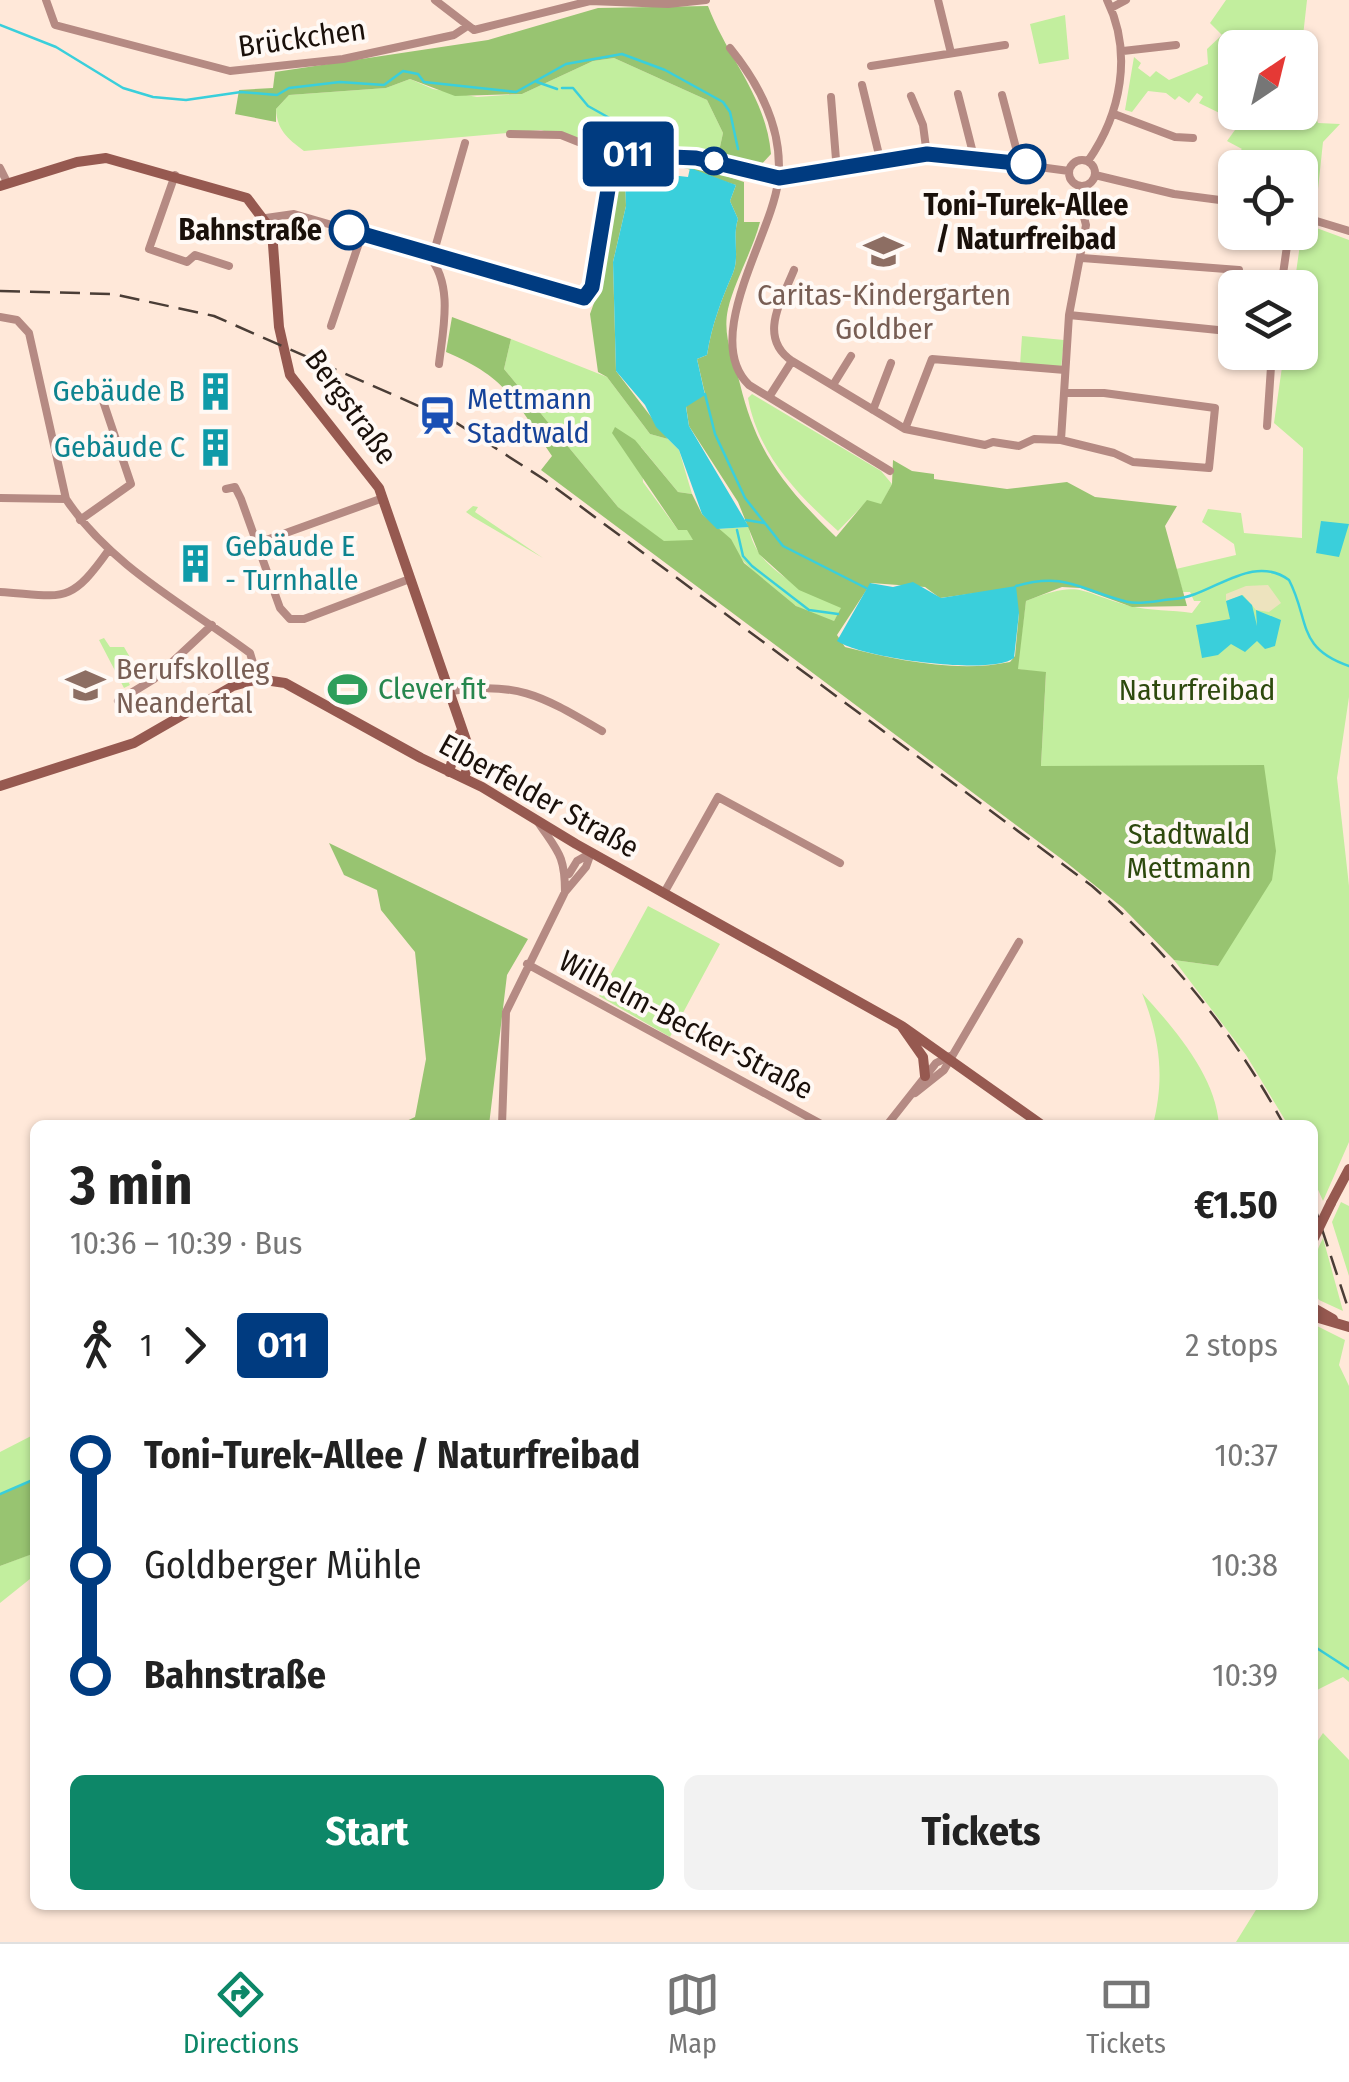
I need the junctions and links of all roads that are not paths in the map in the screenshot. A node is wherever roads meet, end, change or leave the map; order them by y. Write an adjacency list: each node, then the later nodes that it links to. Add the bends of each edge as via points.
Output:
1 (46, 0): 7 (street, Brückchen, via 55,25 201,67 243,71 343,59)
2 (435, 0): 7 (street)
3 (706, 0): 7 (street, Brückchen, via 590,2)
4 (938, 0): 12 (street)
5 (1126, 0): 6 (street)
6 (1109, 4): 11 (street)
7 (466, 27)
8 (1005, 45): 12 (street)
9 (1176, 45): 11 (street)
10 (730, 48): 34 (street, via 764,98)
11 (1123, 50): 19 (street)
12 (952, 53): 13 (street)
13 (871, 66)
14 (862, 85): 27 (street)
15 (958, 94): 25 (street)
16 (1002, 95): 28 (street)
17 (912, 96): 23 (street)
18 (831, 98): 31 (street)
19 (1114, 114): 21 (street); 26 (street)
20 (510, 134): 24 (street, via 560,135)
21 (1193, 138)
22 (466, 143): 42 (street)
23 (927, 154): 25 (street); 27 (street)
24 (616, 157): 34 (street, via 696,158); 42 (street, via 587,297)
25 (974, 157): 28 (street)
26 (1088, 161): 30 (street, via 1075,162); 33 (street)
27 (881, 162): 31 (street)
28 (1020, 163): 30 (street)
29 (0, 168): 35 (street)
30 (1069, 171): 36 (street, via 1072,182)
31 (837, 172): 34 (street)
32 (175, 176): 35 (main road, via 91,158); 38 (main road, via 240,194); 44 (street, via 149,249)
33 (1096, 176): 36 (street); 37 (street)
34 (779, 178): 60 (street, via 731,324 743,379)
35 (4, 185)
36 (1084, 187): 43 (street)
37 (1218, 200)
38 (266, 218): 41 (street, via 294,214); 68 (main road, Bergstraße, via 290,375 372,474)
39 (1318, 222): 40 (street)
40 (1349, 231)
41 (362, 234): 42 (street); 49 (street)
42 (429, 254): 54 (street, via 445,299)
43 (1082, 258): 46 (street); 47 (street)
44 (228, 266)
45 (794, 270): 52 (street, via 772,328)
46 (1239, 270)
47 (1069, 315): 50 (street); 55 (street)
48 (0, 317): 69 (street, via 16,320 32,342)
49 (331, 326)
50 (1218, 330)
51 (851, 356): 57 (street)
52 (792, 360): 57 (street); 60 (street)
53 (890, 363): 61 (street)
54 (439, 364)
55 (1065, 370): 58 (street); 63 (street, via 932,359)
56 (1271, 370): 62 (street)
57 (833, 385): 61 (street)
58 (1066, 393): 64 (street); 64 (street, via 1212,407 1217,414 1209,468 1133,462)
59 (102, 398): 70 (street, via 132,484)
60 (769, 398): 65 (street)
61 (873, 410): 63 (street)
62 (1267, 426)
63 (905, 429): 64 (street, via 985,445)
64 (1061, 440)
65 (890, 471)
66 (226, 489): 71 (street, via 235,487)
67 (0, 498): 69 (street)
68 (383, 498): 71 (street); 73 (main road, Bergstraße)
69 (66, 499): 70 (street)
70 (80, 520): 72 (street)
71 (258, 544): 73 (street, via 290,619 304,620)
72 (108, 551): 74 (street, via 76,592); 75 (street)
73 (408, 580): 77 (main road, Bergstraße)
74 (0, 592)
75 (212, 625): 76 (street, via 250,653); 78 (street, via 154,679)
76 (258, 679): 81 (main road, Elberfelder Straße, via 294,686); 83 (main road, via 226,689 134,743)
77 (446, 692): 79 (street, via 514,687); 80 (main road, Bergstraße)
78 (118, 701)
79 (602, 731)
80 (460, 733): 81 (main road); 82 (main road, Bergstraße, via 470,759)
81 (449, 772): 82 (main road, Elberfelder Straße)
82 (464, 778): 84 (main road, Elberfelder Straße)
83 (0, 786)
84 (538, 822): 85 (main road, Elberfelder Straße); 87 (street, via 560,851)
85 (591, 853): 87 (street, via 576,861); 88 (street); 89 (main road, Elberfelder Straße)
86 (840, 863): 89 (street, via 718,797)
87 (567, 878): 88 (street)
88 (565, 892): 91 (street)
89 (664, 893): 92 (main road, Elberfelder Straße)
90 (1019, 942): 93 (street)
91 (527, 964): 96 (street, via 506,1012); 97 (street, Wilhelm-Becker-Straße)
92 (902, 1026): 93 (main road, Elberfelder Straße); 94 (main road, via 923,1057)
93 (950, 1056): 94 (street); 95 (street, via 944,1070); 99 (main road, Elberfelder Straße)
94 (925, 1076): 95 (street)
95 (915, 1092): 98 (street)
96 (502, 1120)
97 (814, 1120)
98 (891, 1120)
99 (1035, 1120)
100 (1349, 1169): 101 (main road, bridge)
101 (1318, 1232)
102 (1318, 1310): 104 (main road)
103 (1318, 1318): 104 (main road)
104 (1343, 1325)

